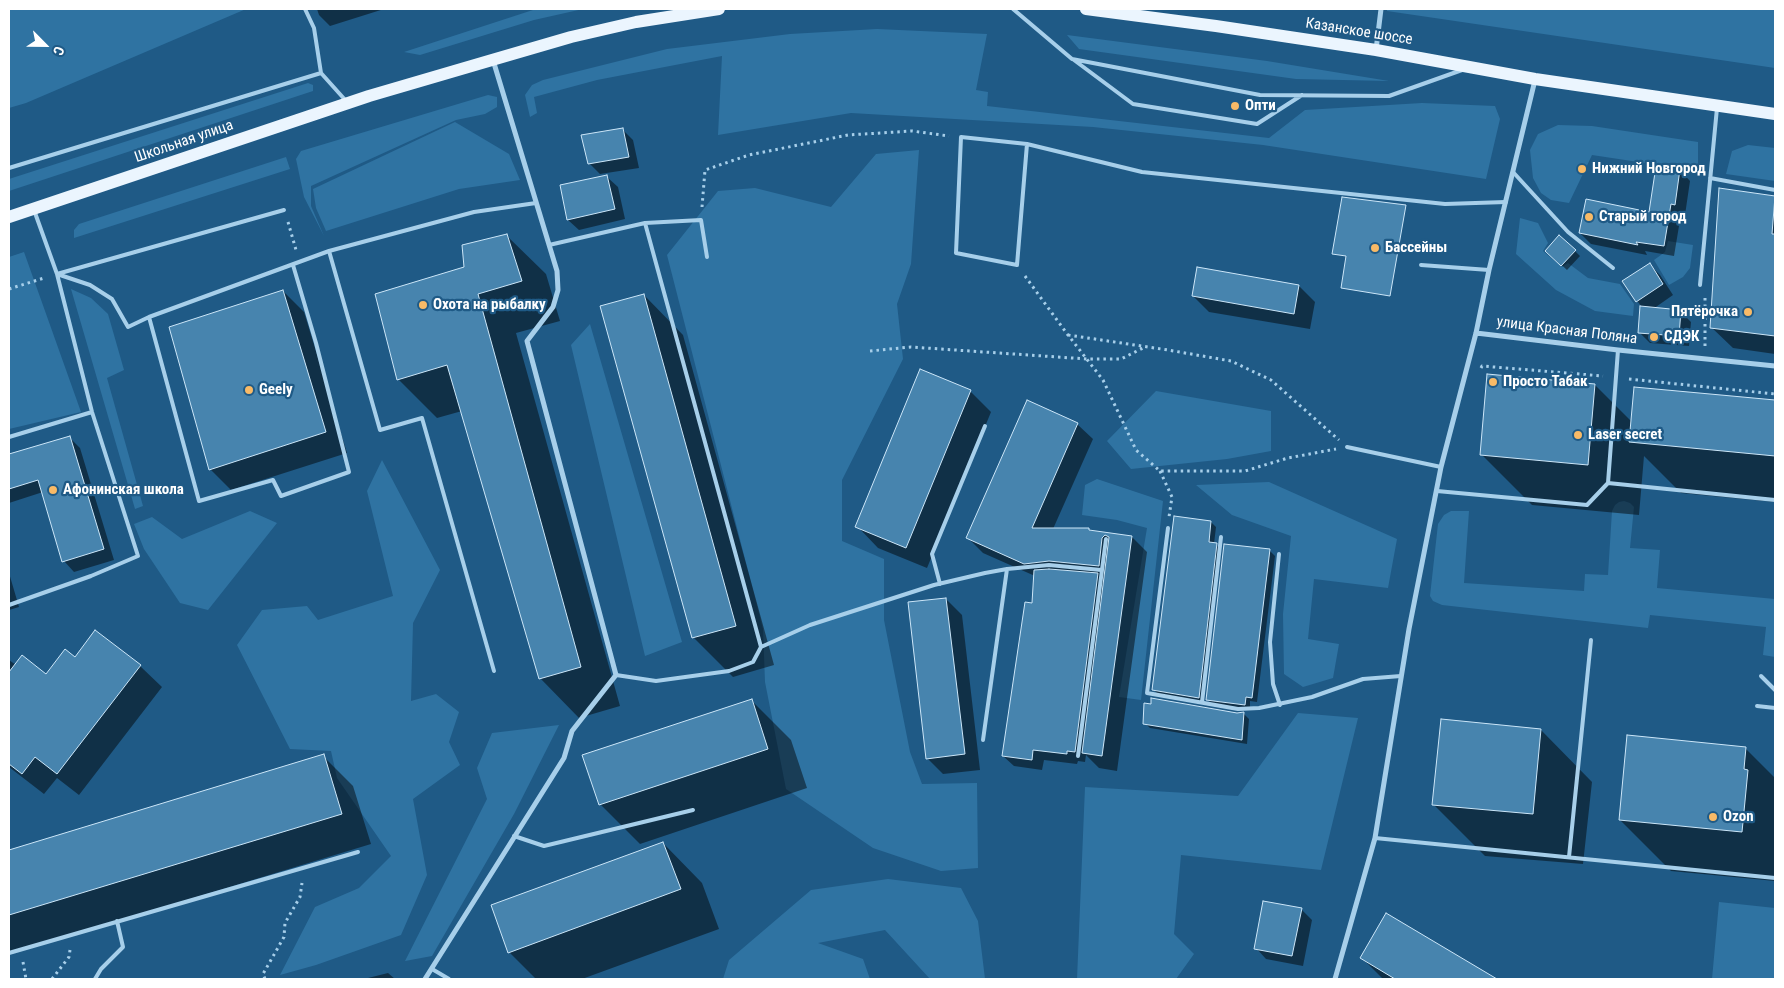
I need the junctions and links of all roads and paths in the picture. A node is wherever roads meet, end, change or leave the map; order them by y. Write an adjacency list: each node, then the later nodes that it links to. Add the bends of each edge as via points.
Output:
1 (305, 9): 11 (lane, via 314,28)
2 (720, 9): 6 (main road, Школьная улица)
3 (1013, 9): 8 (lane)
4 (1092, 9): 7 (main road, Казанское шоссе)
5 (1381, 9): 7 (street)
6 (698, 10): 9 (main road, Школьная улица, via 571,37)
7 (1376, 50): 10 (main road, Казанское шоссе)
8 (1072, 59): 13 (lane, via 1260,95); 13 (lane, via 1132,104 1257,124)
9 (492, 60): 14 (main road, Школьная улица); 24 (street)
10 (1467, 67): 12 (main road, Казанское шоссе); 13 (lane, via 1389,96)
11 (321, 72): 14 (lane); 19 (lane)
12 (1535, 79): 15 (main road); 20 (street)
13 (1302, 95)
14 (348, 103): 25 (main road, Школьная улица)
15 (1718, 106): 16 (main road); 21 (lane)
16 (1775, 114)
17 (961, 137): 18 (lane); 28 (path, via 912,131 848,135 750,154 705,170); 35 (lane, via 956,253)
18 (1027, 144): 23 (lane, via 1142,172 1445,204); 35 (lane)
19 (9, 168)
20 (1513, 172): 23 (street); 37 (lane, via 1568,232)
21 (1710, 178): 22 (lane); 40 (lane)
22 (1775, 190)
23 (1506, 202): 38 (street)
24 (536, 203): 30 (street); 31 (lane, via 474,212)
25 (34, 209): 27 (main road, Школьная улица); 39 (lane)
26 (284, 210): 33 (path); 39 (lane)
27 (9, 217)
28 (701, 220): 29 (lane); 32 (lane)
29 (645, 223): 30 (lane); 73 (lane)
30 (549, 245): 75 (street, via 557,271 558,290 553,307 527,341)
31 (329, 251): 33 (lane); 74 (lane, via 380,430 422,418)
32 (707, 257)
33 (300, 262): 34 (lane)
34 (293, 265): 43 (lane); 43 (lane, via 349,472 281,496 273,480 199,501)
35 (1017, 265): 45 (path)
36 (1421, 265): 38 (lane)
37 (1613, 268)
38 (1489, 270): 44 (street)
39 (57, 274): 41 (path); 43 (lane, via 90,285 112,299 128,327); 55 (lane)
40 (1700, 285)
41 (9, 289)
42 (1706, 300): 50 (path)
43 (149, 317)
44 (1476, 333): 47 (street, улица Красная Поляна); 59 (street)
45 (1068, 335): 46 (path); 49 (path)
46 (1145, 346): 49 (path, via 1121,359); 58 (path, via 1231,361 1271,380)
47 (1618, 350): 50 (street, улица Красная Поляна); 53 (lane)
48 (870, 351): 49 (path, via 911,347)
49 (1087, 359): 60 (path, via 1103,380 1136,450)
50 (1705, 359): 51 (street, улица Красная Поляна)
51 (1775, 366)
52 (1479, 375): 53 (path, via 1482,366)
53 (1616, 378): 54 (path); 61 (lane)
54 (1775, 394)
55 (92, 412): 57 (lane); 71 (lane, via 138,556)
56 (985, 426): 70 (lane, via 932,554)
57 (9, 437)
58 (1347, 447): 59 (lane); 60 (path, via 1288,458 1245,471)
59 (1441, 467): 62 (street)
60 (1160, 471): 64 (path, via 1172,497)
61 (1608, 483): 62 (lane, via 1587,505); 63 (lane)
62 (1437, 491): 76 (street)
63 (1775, 500)
64 (1168, 528): 79 (lane, via 1148,693)
65 (1221, 537): 79 (lane)
66 (1106, 539): 69 (lane)
67 (1279, 554): 80 (lane, via 1270,642 1273,684)
68 (1008, 569): 69 (lane, via 1049,565); 70 (lane); 83 (lane)
69 (1101, 570): 84 (lane)
70 (940, 584): 73 (lane, via 810,625)
71 (9, 605)
72 (1592, 640): 89 (lane)
73 (761, 647): 75 (lane, via 753,662 729,671 656,681)
74 (494, 671)
75 (616, 676): 86 (street, via 572,730 564,758)
76 (1401, 676): 80 (lane, via 1363,679); 87 (street)
77 (1761, 676): 78 (lane)
78 (1775, 690)
79 (1202, 702): 80 (lane, via 1238,709)
80 (1280, 705)
81 (1758, 706): 82 (lane)
82 (1775, 708)
83 (983, 740)
84 (1078, 756)
85 (693, 810): 86 (lane, via 544,846)
86 (514, 836): 95 (street)
87 (1374, 838): 89 (lane); 101 (street)
88 (358, 852): 90 (lane)
89 (1569, 857): 91 (lane)
90 (305, 867): 92 (lane); 98 (path, via 300,897 285,924 284,937 263,974)
91 (1775, 878)
92 (117, 921): 93 (lane); 97 (lane, via 122,947)
93 (73, 934): 94 (lane); 96 (path, via 69,957)
94 (9, 953)
95 (432, 969): 99 (street); 100 (lane)
96 (52, 979)
97 (95, 979)
98 (264, 979)
99 (425, 979)
100 (449, 979)
101 (1335, 979)

